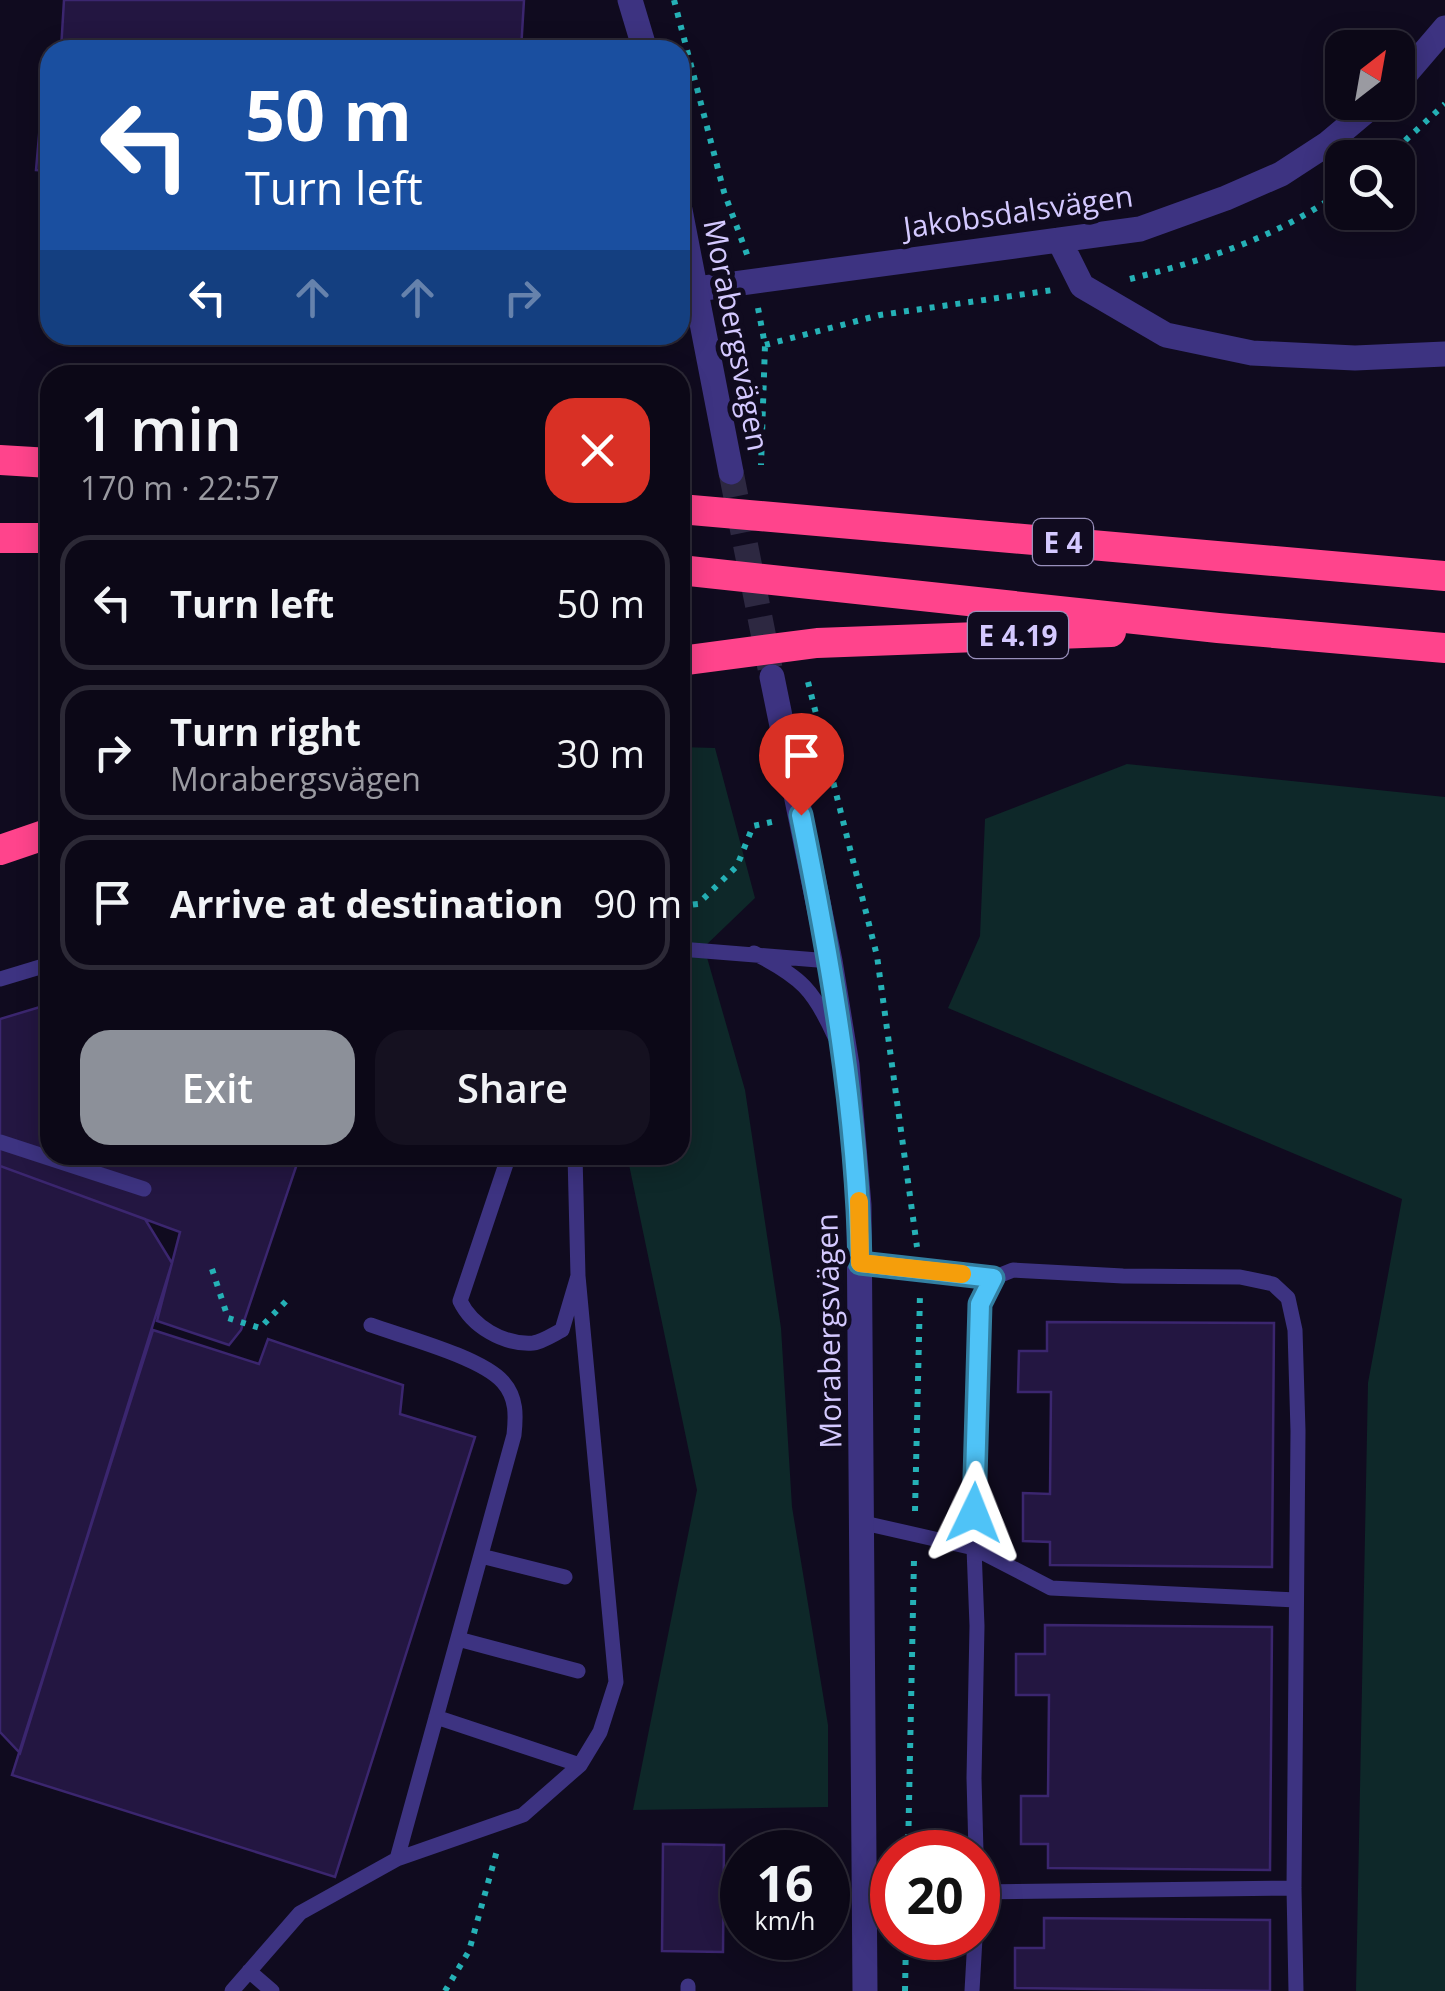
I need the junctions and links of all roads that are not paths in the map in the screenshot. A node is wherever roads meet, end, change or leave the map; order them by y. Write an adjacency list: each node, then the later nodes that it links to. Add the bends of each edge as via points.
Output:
1 (630, 0): 3 (street)
2 (1445, 28): 4 (street)
3 (642, 40)
4 (1415, 63)
5 (1356, 120): 6 (street, Jakobsdalsvägen, via 1281,174 1226,198 1140,229)
6 (1059, 240): 8 (street, Jakobsdalsvägen); 9 (street, via 1082,286 1166,335 1252,353)
7 (690, 254): 8 (street, Morabergsvägen)
8 (698, 290): 12 (street, Morabergsvägen)
9 (1445, 354)
10 (0, 460): 11 (highway)
11 (40, 462)
12 (731, 472)
13 (0, 479): 14 (highway)
14 (40, 479)
15 (690, 510): 19 (highway, E 4)
16 (0, 538): 17 (highway)
17 (40, 538)
18 (690, 571): 20 (highway, E 4)
19 (1445, 576)
20 (1218, 628): 21 (highway, E 4); 22 (highway, E 4.19, via 816,642)
21 (1445, 648)
22 (690, 660)
23 (772, 678): 28 (street, Morabergsvägen)
24 (40, 836): 25 (highway)
25 (0, 850)
26 (690, 950): 27 (lane)
27 (754, 953): 28 (lane); 31 (lane, via 786,969 817,998)
28 (830, 961): 31 (street, Morabergsvägen)
29 (40, 967): 30 (lane)
30 (0, 979)
31 (847, 1066): 38 (street, Morabergsvägen)
32 (0, 1142): 33 (lane)
33 (40, 1155)
34 (69, 1165): 37 (lane)
35 (506, 1165): 39 (lane, via 460,1301 469,1319 505,1339 536,1343 562,1330)
36 (574, 1165): 39 (lane)
37 (144, 1190)
38 (860, 1263): 40 (lane); 42 (street, Morabergsvägen)
39 (578, 1276): 50 (lane, via 616,1682 600,1732)
40 (993, 1278): 43 (lane, via 980,1304); 46 (lane, via 1013,1270 1240,1277 1273,1284 1288,1298 1298,1432)
41 (370, 1325): 44 (lane, via 479,1364 512,1395 514,1435)
42 (864, 1523): 43 (lane); 54 (street, Morabergsvägen)
43 (974, 1548): 46 (lane, via 1051,1588); 51 (lane)
44 (481, 1556): 45 (lane); 47 (lane)
45 (565, 1577)
46 (1296, 1600): 53 (lane)
47 (458, 1639): 48 (lane); 49 (lane)
48 (578, 1671)
49 (436, 1717): 50 (lane); 52 (lane)
50 (580, 1765): 52 (lane, via 523,1815)
51 (975, 1830)
52 (397, 1859): 58 (lane, via 300,1913)
53 (1294, 1888): 56 (lane); 63 (lane)
54 (865, 1890): 55 (lane); 61 (street, Morabergsvägen)
55 (870, 1890)
56 (1000, 1892)
57 (974, 1960): 62 (lane)
58 (249, 1971): 59 (lane); 60 (lane)
59 (232, 1991)
60 (272, 1991)
61 (865, 1991)
62 (972, 1991)
63 (1296, 1991)

